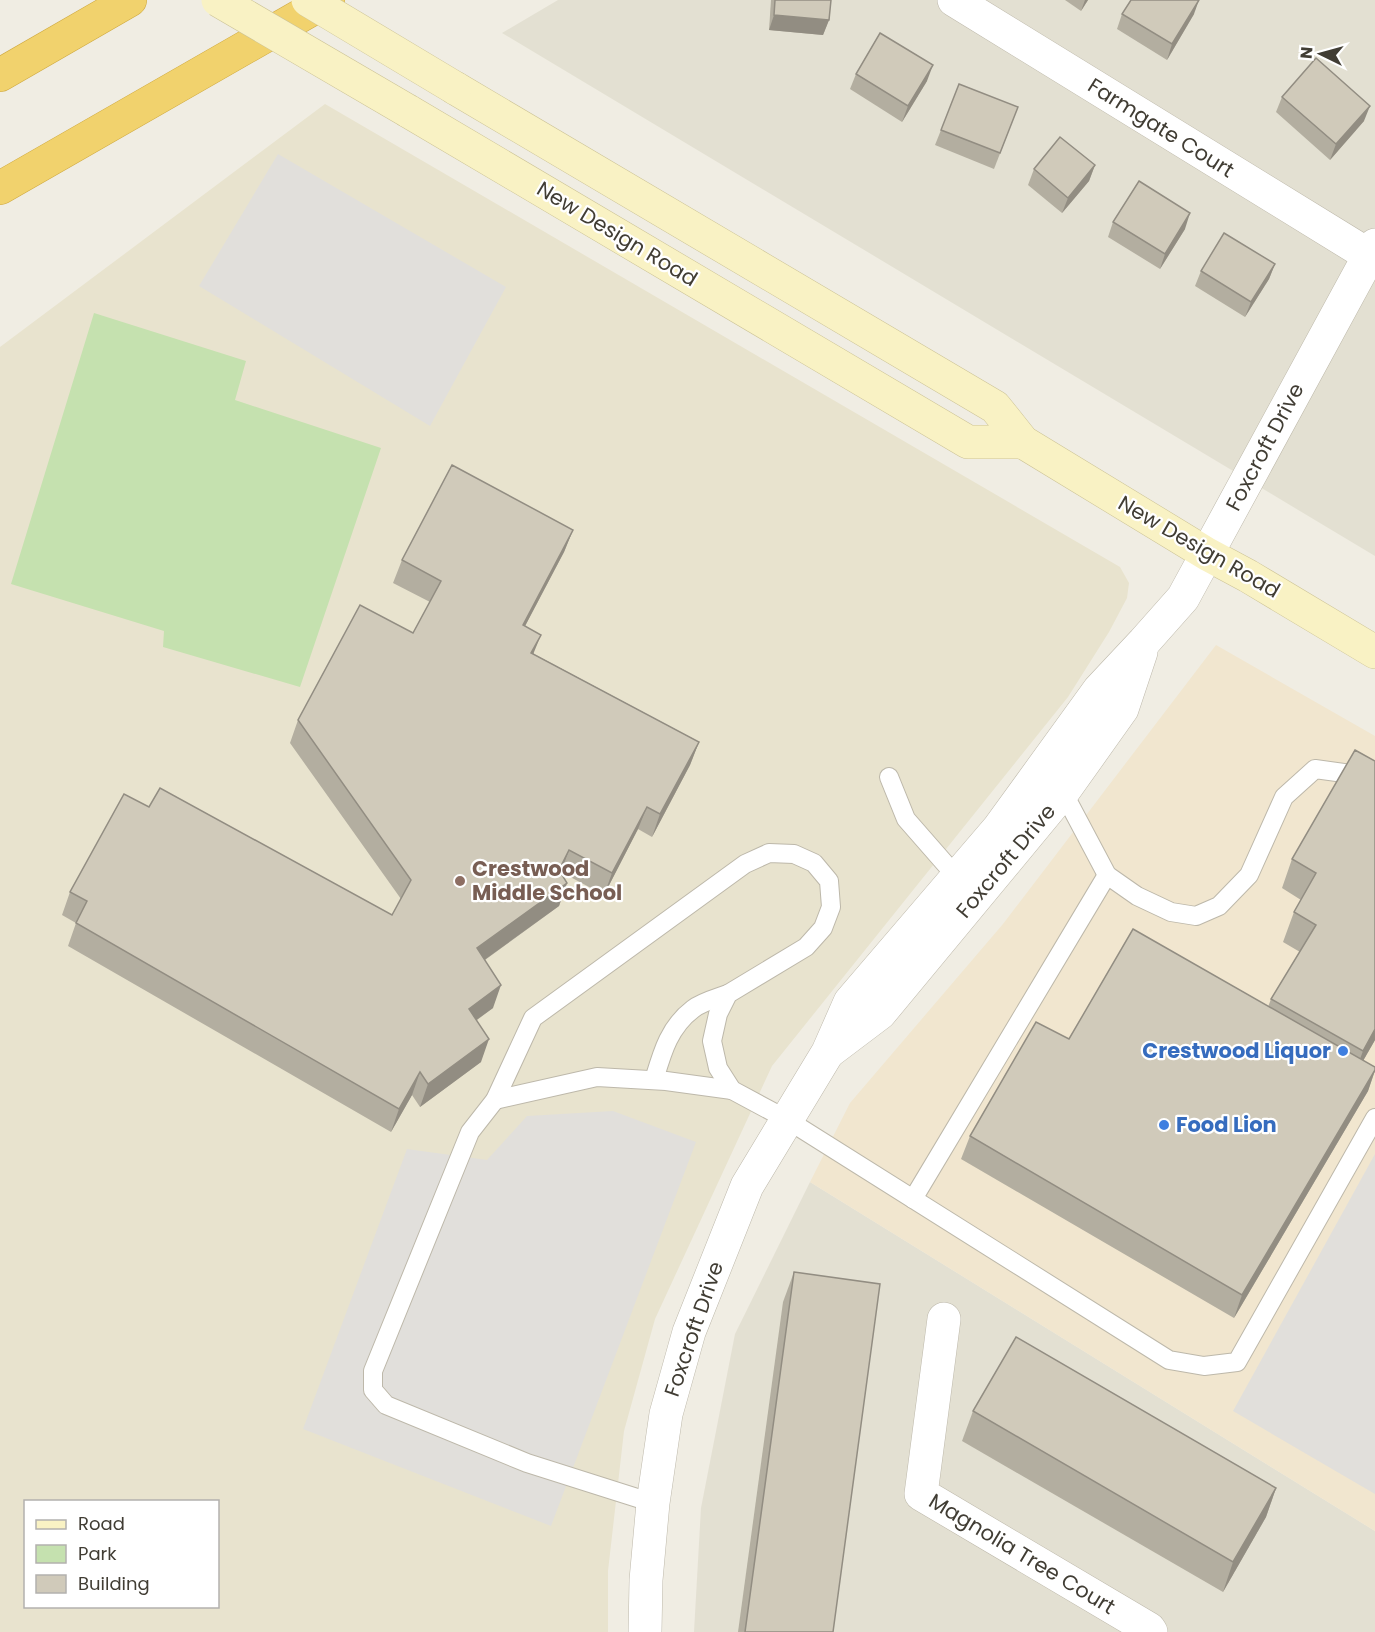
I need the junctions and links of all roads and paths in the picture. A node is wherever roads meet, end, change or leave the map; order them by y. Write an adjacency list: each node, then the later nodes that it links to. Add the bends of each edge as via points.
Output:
1 (130, 0): 6 (highway)
2 (218, 0): 9 (main road, New Design Road, bridge, via 968,442)
3 (308, 0): 9 (main road, New Design Road, bridge, via 995,407)
4 (328, 0): 7 (highway)
5 (954, 0): 8 (street, Farmgate Court)
6 (0, 75)
7 (0, 188)
8 (1373, 253): 10 (street, Foxcroft Drive)
9 (1023, 442): 10 (main road, New Design Road)
10 (1207, 554): 11 (street, Foxcroft Drive, via 1183,598); 12 (main road, New Design Road)
11 (1144, 642): 15 (street, Foxcroft Drive, via 1122,709); 17 (street, Foxcroft Drive, via 1099,690 999,828)
12 (1375, 652)
13 (889, 777): 17 (lane, via 906,819 948,867)
14 (1375, 781): 16 (lane, via 1366,776 1315,769 1284,797 1249,875 1219,906 1196,916 1171,912 1137,896)
15 (1063, 792): 16 (lane); 19 (street, Foxcroft Drive)
16 (1107, 875): 26 (lane)
17 (952, 882): 19 (lane, via 956,893 935,929 890,981); 20 (street, Foxcroft Drive, via 850,1002)
18 (728, 994): 21 (lane, via 694,1008 677,1024 664,1046); 22 (lane, via 718,1014 712,1041 718,1068); 23 (lane, via 806,947 823,928 831,907 828,881 814,863 794,854 769,853 745,864 533,1018)
19 (880, 1013): 20 (street, Foxcroft Drive)
20 (828, 1052): 25 (street, Foxcroft Drive)
21 (654, 1080): 22 (lane); 23 (lane, via 597,1077)
22 (732, 1090): 25 (lane)
23 (495, 1100): 28 (lane, via 470,1132 373,1371 373,1390 386,1405 527,1463)
24 (1375, 1118): 26 (lane, via 1237,1362 1204,1366 1169,1359)
25 (786, 1119): 26 (lane); 28 (street, Foxcroft Drive, via 747,1185 689,1332 666,1414)
26 (914, 1199)
27 (944, 1319): 30 (street, Magnolia Tree Court, via 921,1494)
28 (653, 1503): 29 (street, Foxcroft Drive)
29 (645, 1632)
30 (1151, 1632)

